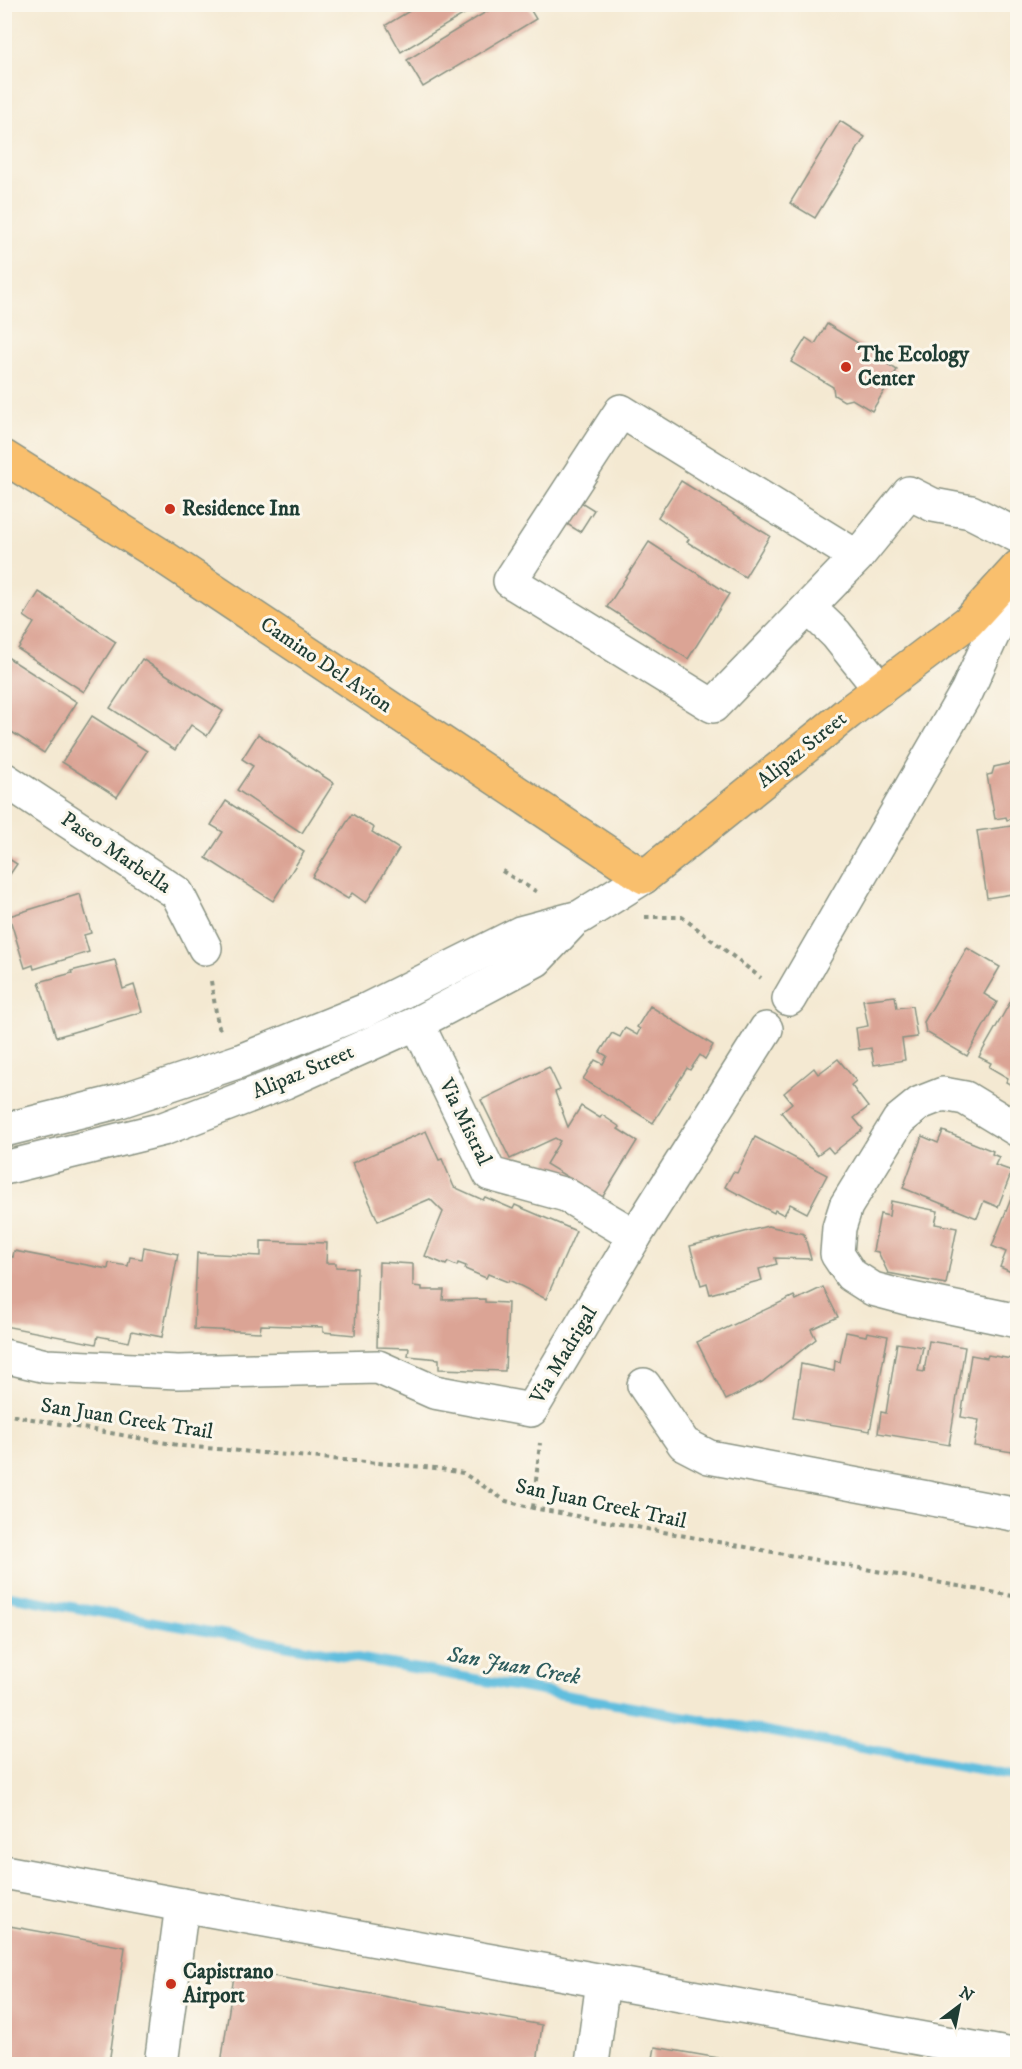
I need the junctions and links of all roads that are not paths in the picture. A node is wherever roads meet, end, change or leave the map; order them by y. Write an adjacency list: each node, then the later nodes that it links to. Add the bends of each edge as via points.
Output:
1 (4, 457): 9 (main road, Camino Del Avion, via 159,554)
2 (1017, 536): 3 (street, via 971,512 933,504 909,493)
3 (857, 557): 6 (street); 6 (street, via 621,411 510,581 713,706)
4 (1017, 567): 7 (main road, Alipaz Street, via 968,621)
5 (1017, 579): 12 (street, via 967,692)
6 (809, 608): 7 (street, via 836,634)
7 (880, 689): 9 (main road, Alipaz Street)
8 (4, 779): 11 (street, Paseo Marbella, via 177,893)
9 (644, 877): 10 (street, Alipaz Street)
10 (575, 919): 13 (street, Alipaz Street, via 536,960); 15 (street, Alipaz Street, via 520,933 366,1010 240,1061 117,1102)
11 (205, 948)
12 (789, 999)
13 (417, 1023): 17 (street, Alipaz Street, via 285,1082 163,1129); 18 (street, Via Mistral, via 490,1174 566,1195)
14 (766, 1029): 18 (street, Via Madrigal)
15 (4, 1130)
16 (1017, 1130): 19 (street, via 965,1098 943,1094 920,1103 899,1120 846,1206 838,1228 837,1254 851,1275 873,1289)
17 (4, 1168)
18 (635, 1236): 20 (street, Via Madrigal, via 531,1410 434,1392 378,1367 178,1372 46,1366)
19 (1017, 1321)
20 (4, 1356)
21 (644, 1384): 22 (street, via 684,1444 709,1457)
22 (1017, 1515)
23 (4, 1872): 24 (street)
24 (182, 1905): 25 (street); 27 (street)
25 (603, 1981): 26 (street); 28 (street)
26 (1017, 2056)
27 (161, 2064)
28 (592, 2064)

